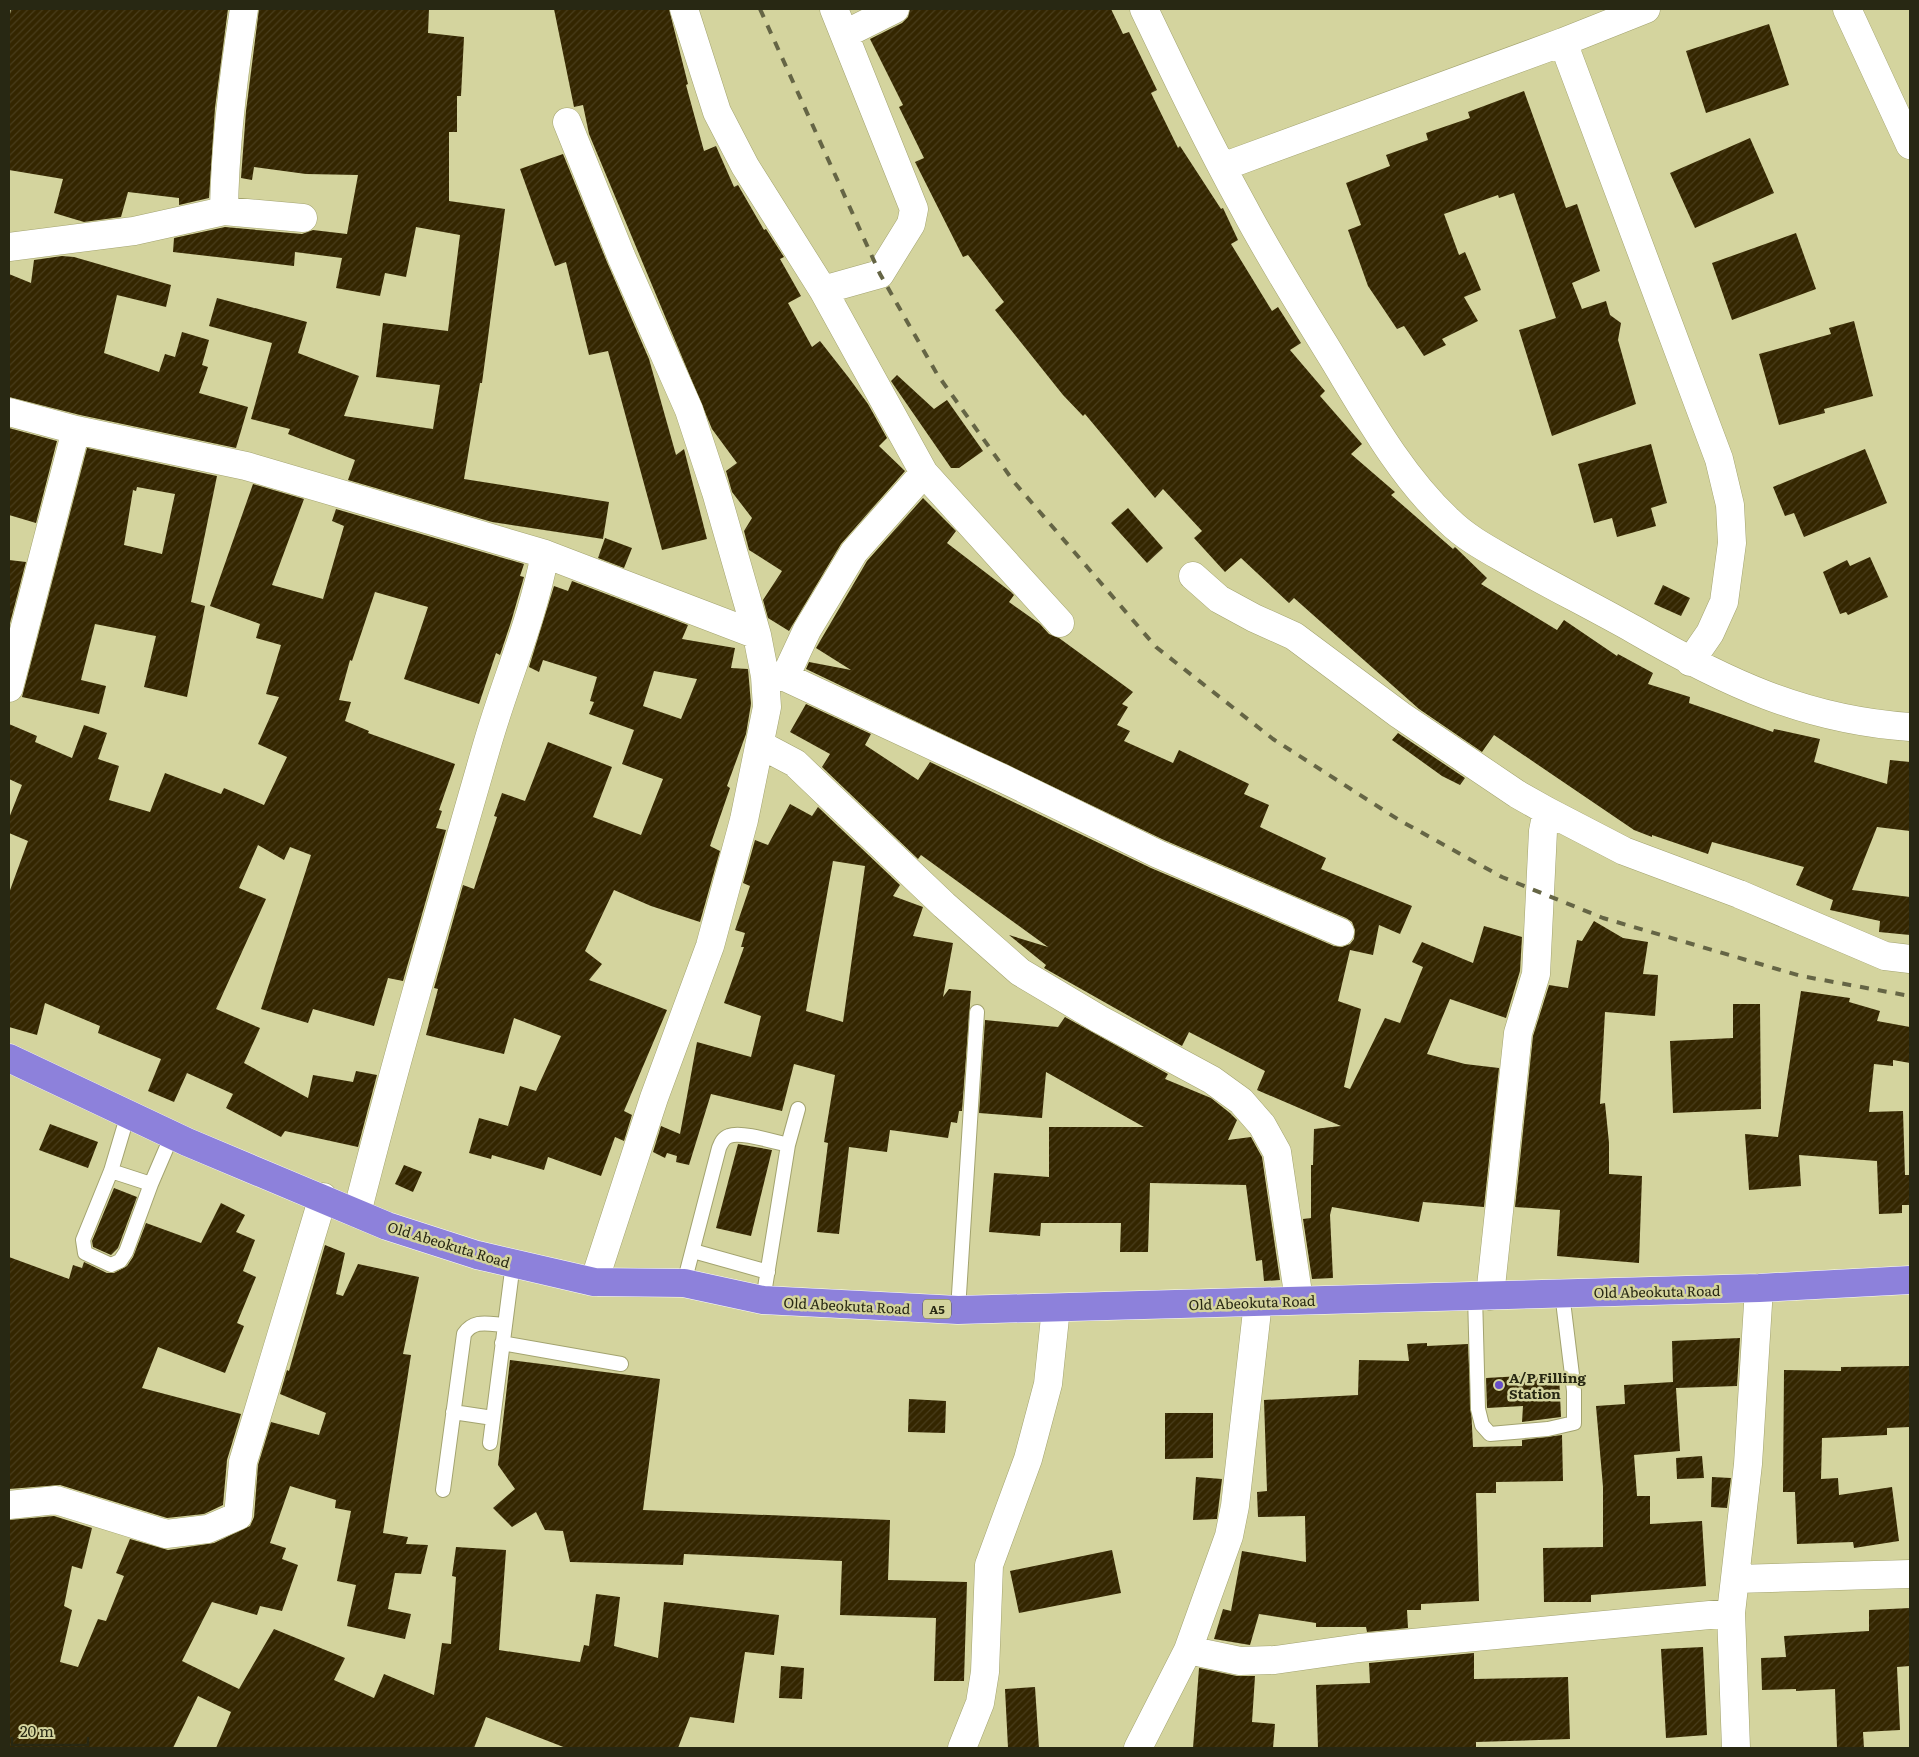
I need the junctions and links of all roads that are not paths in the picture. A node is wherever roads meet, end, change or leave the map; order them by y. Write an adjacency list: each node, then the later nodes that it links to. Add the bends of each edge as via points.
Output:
1 (244, 9): 13 (street, via 231,85)
2 (684, 9): 16 (street, via 717,112 745,166)
3 (834, 9): 8 (street)
4 (895, 9): 8 (street)
5 (1144, 9): 12 (street)
6 (1646, 9): 9 (street)
7 (1847, 9): 11 (street)
8 (845, 34): 16 (street, via 914,208 911,224 880,274)
9 (1563, 42): 12 (street); 24 (street, via 1719,459 1730,505 1732,543 1724,602 1710,633)
10 (567, 122): 23 (street, via 621,256 689,410)
11 (1910, 145)
12 (1222, 167): 24 (street, via 1353,392 1404,469 1443,515 1477,543)
13 (224, 211): 14 (street); 15 (street, via 134,231)
14 (303, 218)
15 (9, 247)
16 (823, 290): 19 (street)
17 (9, 412): 18 (street)
18 (76, 430): 20 (street, via 246,466); 26 (street)
19 (924, 473): 22 (street); 25 (street, via 854,552)
20 (545, 554): 23 (street); 41 (street, via 537,596 496,714)
21 (1193, 576): 29 (street, via 1219,599 1294,636 1400,716 1517,794)
22 (1060, 623)
23 (758, 635): 25 (street)
24 (1690, 662): 27 (street, via 1765,696 1831,717)
25 (775, 676): 28 (street); 30 (street, via 1002,778 1158,854)
26 (9, 688)
27 (1910, 727)
28 (761, 745): 46 (street, via 710,946 654,1098); 52 (street, via 795,763 944,905 1020,972 1212,1080 1241,1101 1262,1125 1277,1152)
29 (1547, 810): 31 (street, via 1624,851 1738,894 1885,956); 50 (street, via 1542,830 1536,974 1518,1034)
30 (1340, 932)
31 (1910, 959)
32 (977, 1012): 55 (lane)
33 (9, 1058): 35 (highway, Old Abeokuta Road / A5)
34 (798, 1109): 37 (lane)
35 (128, 1114): 36 (highway, Old Abeokuta Road / A5); 38 (lane)
36 (172, 1135): 39 (lane); 40 (highway, Old Abeokuta Road / A5)
37 (788, 1145): 42 (lane, via 743,1136 730,1135 724,1139); 44 (lane)
38 (111, 1171): 39 (lane); 39 (lane, via 82,1247 85,1254 111,1265 120,1261 126,1252)
39 (151, 1184)
40 (323, 1197): 41 (highway, Old Abeokuta Road / A5); 63 (street, via 243,1462 238,1516 208,1529 166,1534 56,1500)
41 (357, 1214): 43 (highway, Old Abeokuta Road / A5, via 477,1255)
42 (693, 1251): 44 (lane); 47 (lane)
43 (513, 1263): 46 (highway, Old Abeokuta Road / A5); 56 (lane)
44 (768, 1272): 51 (lane)
45 (1910, 1280): 48 (highway, Old Abeokuta Road / A5)
46 (594, 1282): 47 (highway, Old Abeokuta Road / A5)
47 (684, 1283): 51 (highway, Old Abeokuta Road / A5)
48 (1759, 1288): 49 (highway, Old Abeokuta Road / A5); 65 (street, via 1748,1464)
49 (1562, 1293): 50 (highway, Old Abeokuta Road / A5); 50 (lane, via 1574,1390 1574,1423 1548,1429 1490,1434 1482,1425 1478,1409)
50 (1483, 1296): 52 (highway, Old Abeokuta Road / A5)
51 (763, 1300): 55 (highway, Old Abeokuta Road / A5)
52 (1298, 1300): 53 (highway, Old Abeokuta Road / A5)
53 (1258, 1302): 54 (highway, Old Abeokuta Road / A5); 67 (street, via 1229,1536)
54 (1056, 1308): 55 (highway, Old Abeokuta Road / A5); 68 (street, via 1048,1384 1028,1459 989,1565 980,1703)
55 (958, 1310)
56 (505, 1326): 57 (lane); 59 (lane, via 477,1322 464,1334)
57 (502, 1343): 58 (lane); 60 (lane)
58 (621, 1364)
59 (453, 1412): 60 (lane); 62 (lane)
60 (493, 1418): 61 (lane)
61 (490, 1443)
62 (443, 1490)
63 (9, 1506)
64 (1910, 1574): 65 (street)
65 (1736, 1579): 66 (street)
66 (1731, 1613): 67 (street, via 1359,1648 1275,1660 1240,1660); 70 (street)
67 (1188, 1650): 69 (street)
68 (962, 1748)
69 (1138, 1748)
70 (1736, 1748)

